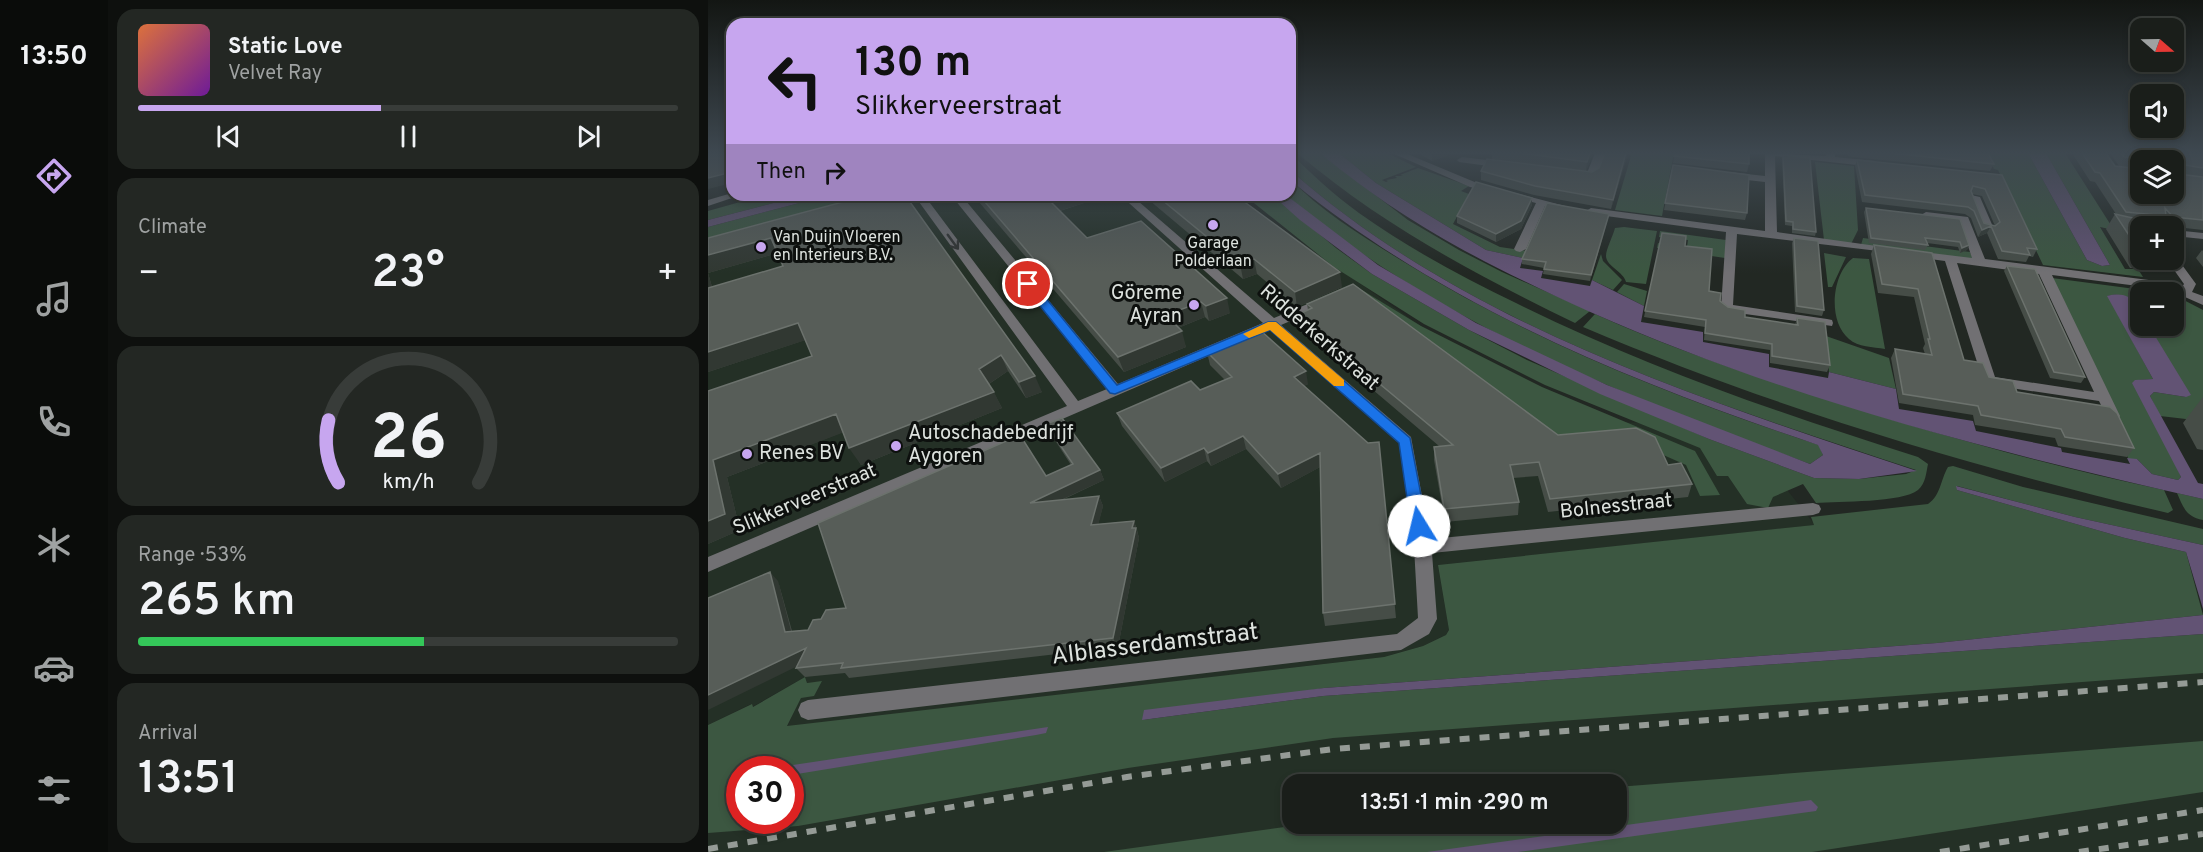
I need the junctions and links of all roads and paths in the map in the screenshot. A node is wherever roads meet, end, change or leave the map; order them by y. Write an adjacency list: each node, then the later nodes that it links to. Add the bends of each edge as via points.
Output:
1 (1506, 193): 9 (street)
2 (1771, 193): 14 (street)
3 (1975, 196): 11 (street, via 1987,226)
4 (726, 198): 8 (street)
5 (923, 201): 28 (street, one-way to 28)
6 (961, 201): 26 (street)
7 (1132, 201): 25 (street, Ridderkerkstraat)
8 (708, 203)
9 (1541, 203): 12 (street); 16 (street)
10 (1918, 214): 11 (street)
11 (1964, 219): 18 (street)
12 (1732, 230): 14 (street); 24 (street, via 1727,308)
13 (2184, 234): 15 (street)
14 (1771, 235): 17 (street)
15 (2203, 236)
16 (1520, 249)
17 (1950, 258): 18 (street); 27 (street, via 1989,381)
18 (1980, 262): 20 (street)
19 (2180, 270): 21 (street, via 2190,284)
20 (2044, 271): 21 (street); 29 (street)
21 (2186, 292): 23 (street)
22 (1340, 295): 25 (street, Slikkerveerstraat)
23 (2203, 301)
24 (1827, 322)
25 (1272, 325): 26 (street, Slikkerveerstraat); 31 (street, Ridderkerkstraat, via 1406,441)
26 (1115, 390): 28 (street, Slikkerveerstraat)
27 (2097, 397)
28 (1075, 407): 32 (street, Slikkerveerstraat)
29 (2113, 416)
30 (1813, 509): 31 (street, Bolnesstraat)
31 (1423, 547): 33 (street, Alblasserdamstraat, via 1428,619 1401,642)
32 (708, 565)
33 (807, 710)

